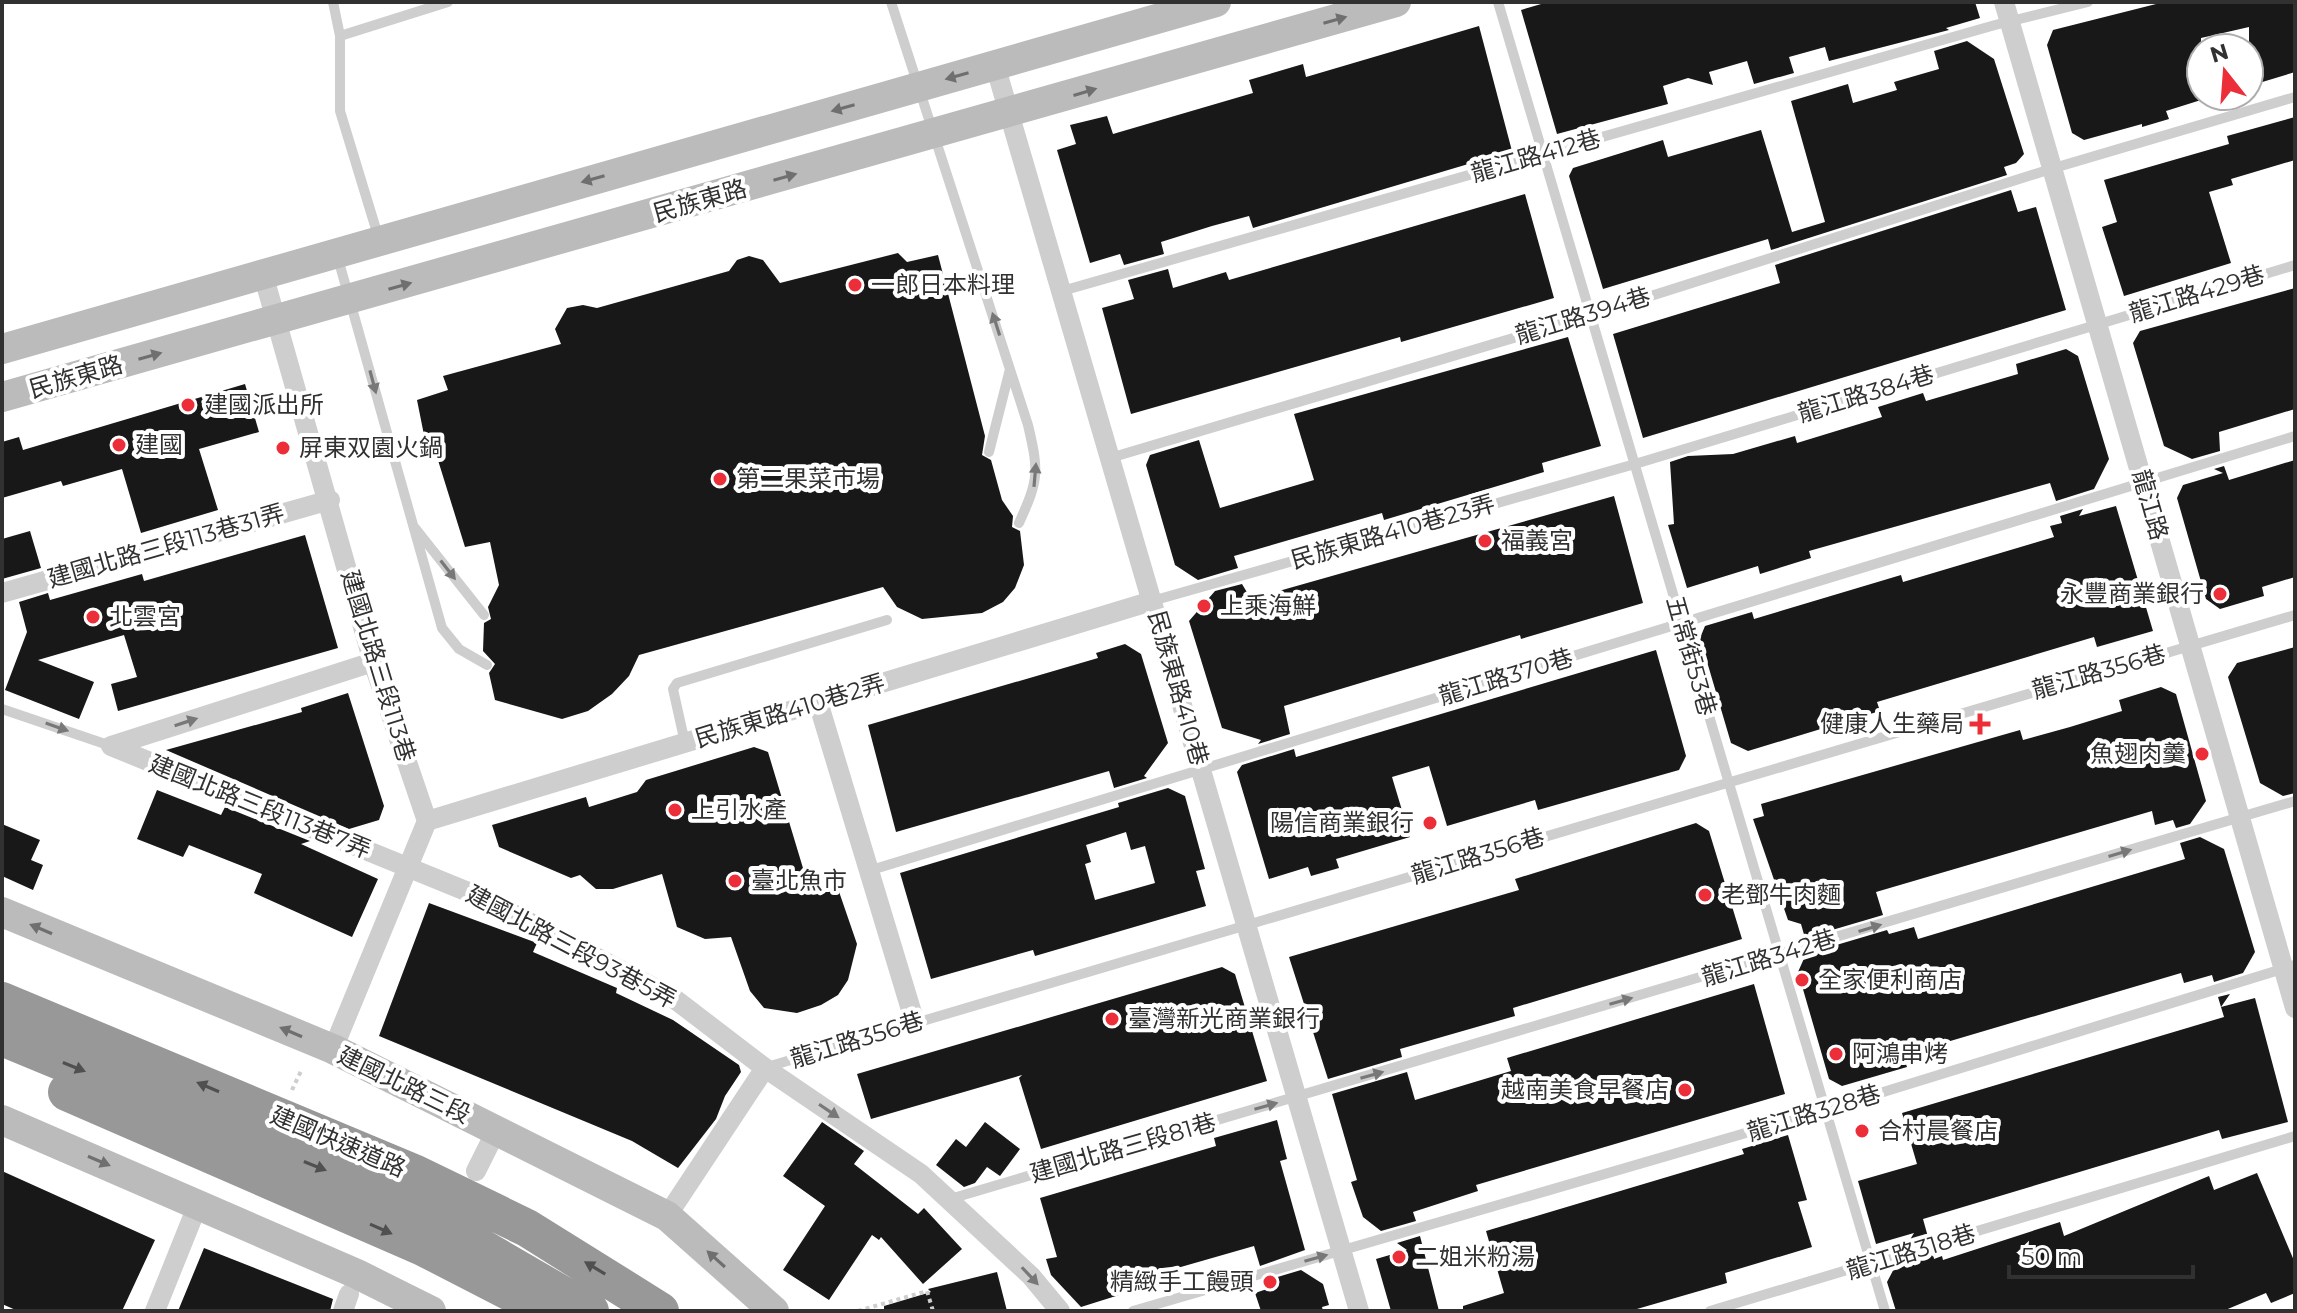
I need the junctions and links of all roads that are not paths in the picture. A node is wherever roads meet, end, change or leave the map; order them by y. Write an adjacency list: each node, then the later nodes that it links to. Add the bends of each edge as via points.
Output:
1 (333, 2): 9 (lane)
2 (448, 2): 9 (lane)
3 (891, 2): 11 (lane)
4 (1216, 2): 10 (street, 民族東路)
5 (1396, 2): 13 (street, 民族東路, one-way to 5)
6 (1498, 2): 15 (lane, 五常街53巷)
7 (2088, 2): 8 (lane, 龍江路412巷)
8 (2007, 12): 15 (lane, 龍江路412巷); 16 (street, 龍江路)
9 (340, 36): 17 (lane, via 340,111)
10 (995, 65): 11 (street, 民族東路, one-way to 11); 13 (street, 民族東路410巷)
11 (918, 87): 14 (lane); 17 (street, 民族東路, one-way to 17)
12 (2295, 97): 16 (lane, 龍江路394巷)
13 (1010, 114): 14 (street, 民族東路); 21 (street, 民族東路410巷)
14 (934, 136): 22 (street, 民族東路, one-way to 14); 28 (lane, one-way to 14)
15 (1543, 154): 21 (lane, 龍江路412巷); 23 (lane, 五常街53巷)
16 (2054, 168): 23 (lane, 龍江路394巷); 25 (street, 龍江路)
17 (380, 241): 18 (street, 民族東路)
18 (337, 253): 20 (street, 民族東路); 22 (lane)
19 (2295, 265): 25 (lane, 龍江路429巷)
20 (263, 274): 24 (street, 建國北路三段113巷); 26 (street, 民族東路)
21 (1062, 291): 33 (street, 民族東路410巷)
22 (350, 300): 24 (street, 民族東路); 38 (lane, one-way to 38)
23 (1591, 315): 33 (lane, 龍江路394巷); 34 (lane, 五常街53巷)
24 (276, 321): 29 (street, 民族東路, one-way to 24); 36 (street, 建國北路三段113巷)
25 (2098, 324): 34 (lane, 龍江路384巷); 35 (street, 龍江路)
26 (62, 332): 27 (street, 民族東路); 29 (street)
27 (2, 349)
28 (1011, 367): 32 (lane); 37 (lane, one-way to 28, via 1038,469)
29 (75, 377): 30 (street, 民族東路)
30 (2, 397)
31 (2295, 436): 35 (lane, 龍江路370巷)
32 (989, 452)
33 (1110, 458): 40 (street, 民族東路410巷)
34 (1635, 464): 40 (lane, 民族東路410巷23弄); 44 (lane, 五常街53巷)
35 (2144, 483): 44 (lane, 龍江路370巷); 45 (street, 龍江路)
36 (330, 500): 39 (street, 建國北路三段113巷31弄); 46 (street, 建國北路三段113巷)
37 (1019, 523)
38 (412, 524): 41 (lane, one-way to 41); 47 (lane, via 442,628 459,649)
39 (2, 593)
40 (1152, 601): 48 (street, 民族東路410巷2弄); 52 (street, 民族東路410巷)
41 (484, 615)
42 (2295, 615): 45 (lane, 龍江路356巷)
43 (887, 620): 50 (lane, via 677,683 673,689)
44 (1682, 624): 52 (lane, 龍江路370巷); 53 (lane, 五常街53巷)
45 (2191, 645): 53 (lane, 龍江路356巷); 55 (street, 龍江路)
46 (373, 662): 51 (street, one-way to 46); 56 (street, 建國北路三段113巷)
47 (487, 665)
48 (818, 702): 50 (street, 民族東路410巷2弄); 58 (street)
49 (2, 709): 51 (lane, one-way to 51)
50 (685, 743): 56 (street, 民族東路410巷2弄)
51 (111, 746): 57 (street, 建國北路三段113巷7弄)
52 (1202, 770): 58 (lane, 龍江路370巷); 60 (street, 民族東路410巷)
53 (1728, 782): 60 (lane, 龍江路356巷); 61 (lane, 五常街53巷)
54 (2295, 801): 55 (lane, 龍江路342巷)
55 (2240, 817): 61 (lane, 龍江路342巷, one-way to 55); 62 (street, 龍江路)
56 (427, 821): 57 (street)
57 (408, 867): 67 (street); 69 (street, 建國北路三段93巷5弄, via 483,898 672,997)
58 (868, 871): 65 (street)
59 (2, 912): 67 (street, 建國北路三段, one-way to 59)
60 (1247, 925): 65 (lane, 龍江路356巷); 70 (street, 民族東路410巷)
61 (1780, 955): 70 (lane, 龍江路342巷, one-way to 61); 71 (lane, 五常街53巷)
62 (2289, 967): 64 (street, 龍江路); 71 (lane, 龍江路328巷)
63 (2, 1001): 85 (highway, 建國快速道路, one-way to 63, bridge, via 527,1228 416,1174)
64 (2295, 1008)
65 (915, 1023): 69 (lane, 龍江路356巷)
66 (2, 1037): 84 (highway, 建國快速道路, one-way to 84, bridge, via 404,1203)
67 (333, 1049): 73 (street, 建國北路三段)
68 (2, 1063): 81 (highway, one-way to 81, bridge, via 423,1247)
69 (765, 1068): 76 (street, 建國北路三段93巷5弄, one-way to 76); 78 (street)
70 (1297, 1097): 76 (lane, 建國北路三段81巷, one-way to 70); 79 (street, 民族東路410巷)
71 (1825, 1110): 79 (lane, 龍江路328巷); 80 (lane, 五常街53巷)
72 (2, 1120): 77 (street, one-way to 77)
73 (496, 1131): 75 (street); 78 (street, 建國北路三段)
74 (2295, 1136): 80 (lane, 龍江路318巷)
75 (476, 1171)
76 (950, 1199): 87 (street, 建國北路三段93巷5弄, one-way to 87)
77 (198, 1204): 82 (street); 83 (street)
78 (667, 1216): 86 (street, 建國北路三段, one-way to 78)
79 (1342, 1250): 88 (lane, 龍江路328巷, one-way to 79); 89 (street, 民族東路410巷)
80 (1871, 1264): 90 (lane, 龍江路318巷); 91 (lane, 五常街53巷)
81 (533, 1304)
82 (155, 1311)
83 (431, 1311)
84 (590, 1311)
85 (660, 1311)
86 (774, 1311)
87 (1060, 1311)
88 (1133, 1311)
89 (1359, 1311)
90 (1710, 1311)
91 (1885, 1311)

